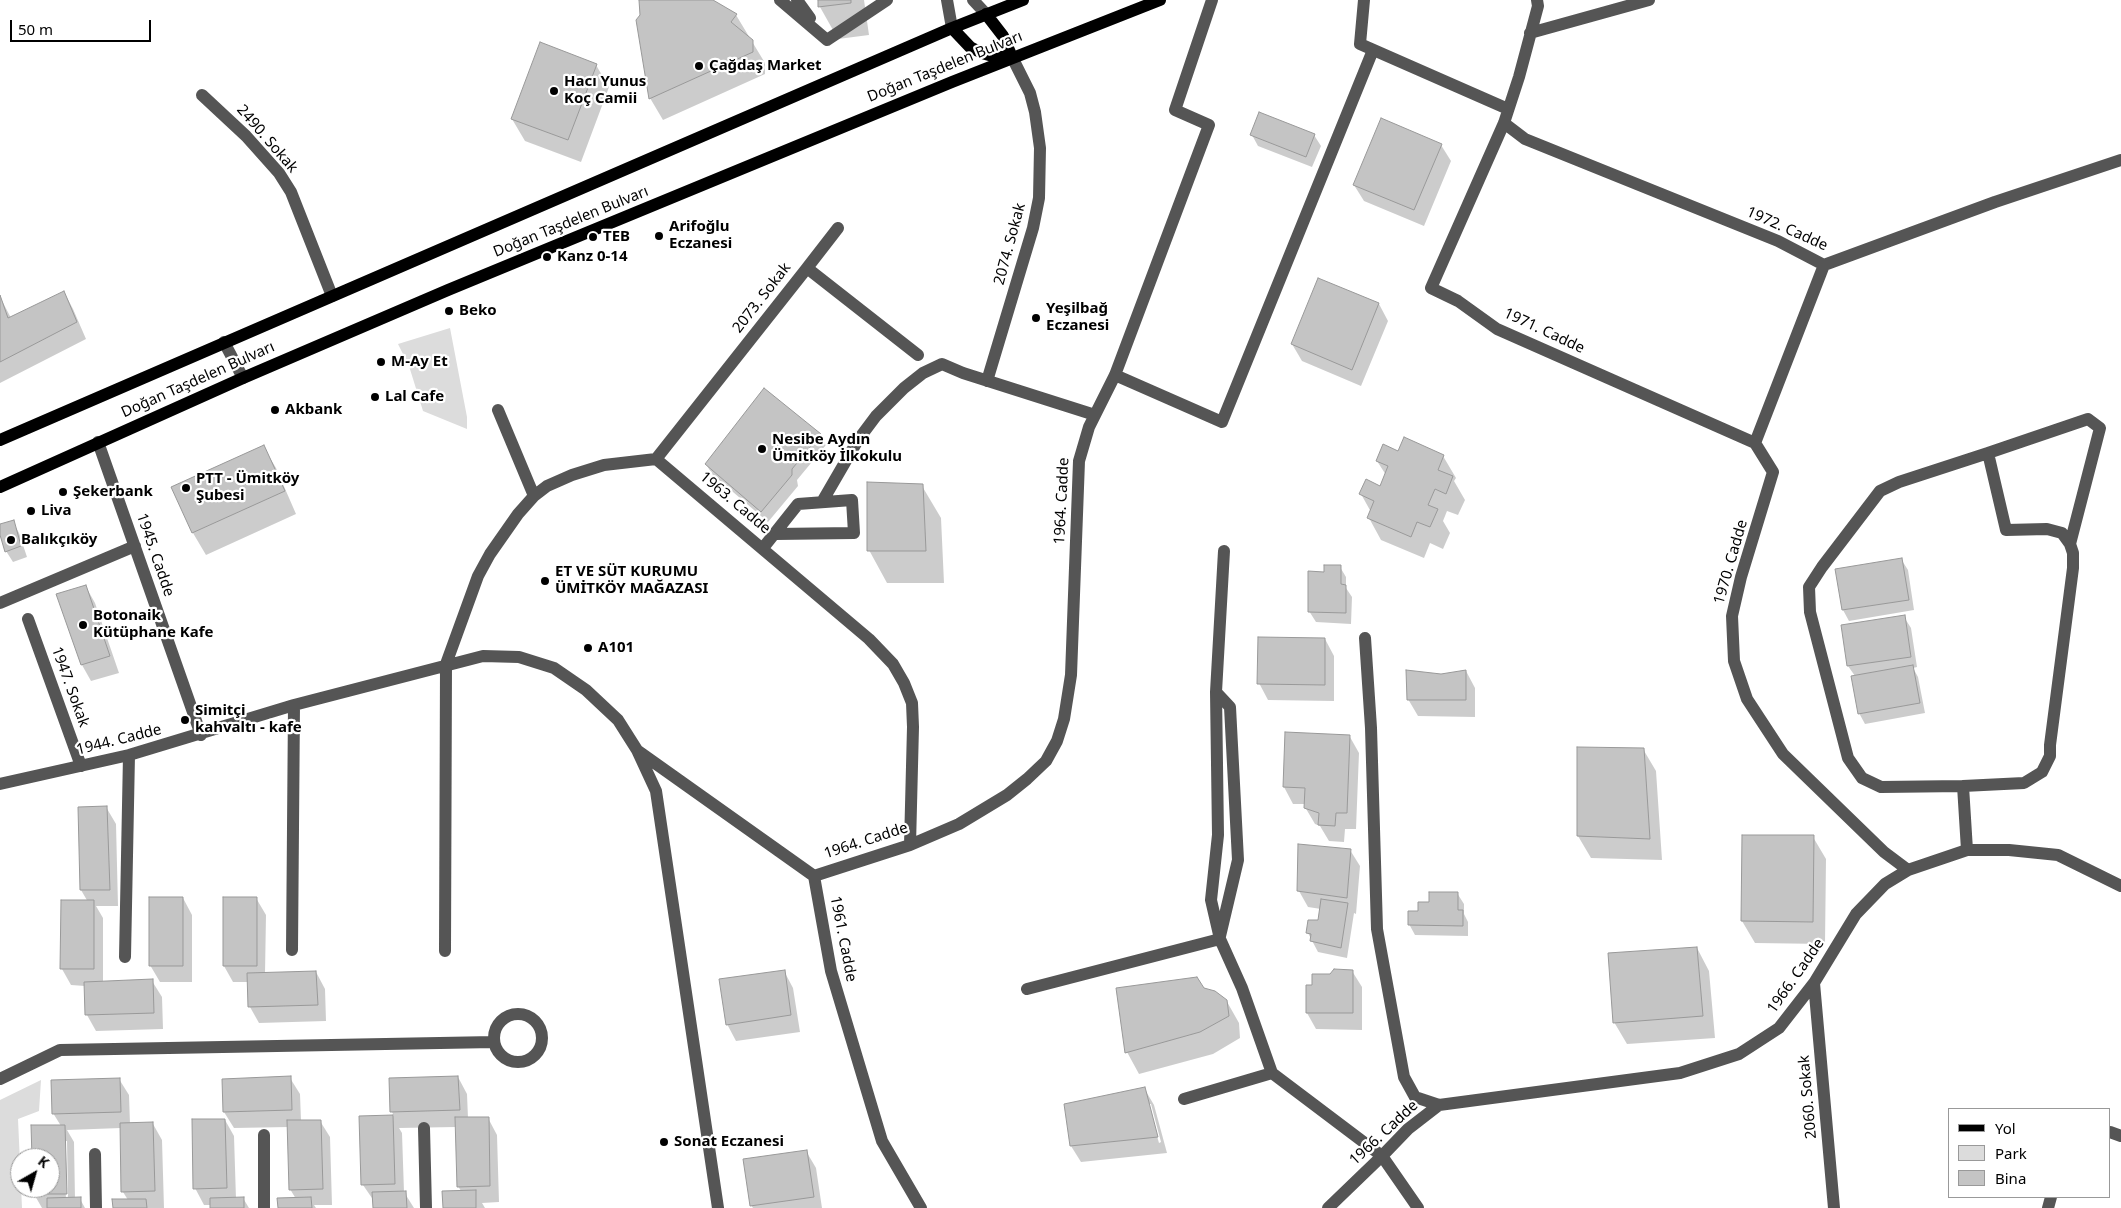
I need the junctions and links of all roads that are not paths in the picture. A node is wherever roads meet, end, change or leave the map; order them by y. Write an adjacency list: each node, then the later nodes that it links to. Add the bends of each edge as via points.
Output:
1 (780, 0): 15 (street)
2 (797, 0): 15 (street)
3 (887, 0): 15 (street)
4 (947, 0): 13 (street)
5 (973, 0): 12 (street)
6 (1023, 0): 12 (main road, Doğan Taşdelen Bulvarı)
7 (1160, 0): 17 (main road, Doğan Taşdelen Bulvarı)
8 (1212, 0): 28 (street, 1964. Cadde, via 1175,110 1209,125)
9 (1364, 0): 16 (street, via 1360,44)
10 (1537, 0): 14 (street, 1971. Cadde)
11 (1649, 0): 14 (street)
12 (986, 14): 13 (main road, Doğan Taşdelen Bulvarı); 17 (main road, via 1003,36)
13 (952, 28): 17 (main road, via 970,47 982,53); 25 (main road, Doğan Taşdelen Bulvarı)
14 (1530, 33): 19 (street, 1971. Cadde)
15 (827, 40)
16 (1373, 50): 19 (street); 28 (street, via 1222,422)
17 (1012, 57): 29 (main road, Doğan Taşdelen Bulvarı); 30 (street, 2074. Sokak, via 1035,112 1040,148 1040,198 1034,228)
18 (202, 95): 25 (street, 2490. Sokak, via 263,154 291,192)
19 (1508, 110): 20 (street, 1971. Cadde)
20 (1504, 123): 23 (street, 1972. Cadde, via 1524,139 1778,241); 35 (street, 1971. Cadde, via 1431,288 1458,301 1497,329)
21 (2121, 160): 23 (street, 1972. Cadde, via 1995,202)
22 (838, 228): 24 (street)
23 (1824, 266): 35 (street)
24 (807, 268): 27 (street, 2073. Sokak); 37 (street, 2073. Sokak)
25 (332, 296): 26 (main road, Doğan Taşdelen Bulvarı)
26 (224, 342): 29 (street); 33 (main road, Doğan Taşdelen Bulvarı)
27 (918, 355)
28 (1115, 375): 32 (street, 1964. Cadde)
29 (243, 378): 34 (main road, Doğan Taşdelen Bulvarı)
30 (987, 381): 32 (street); 40 (street, via 942,364 923,373 876,416)
31 (498, 410): 39 (street)
32 (1095, 415): 58 (street, 1964. Cadde, via 1079,461 1071,675 1057,741 1046,761 1007,795 959,824)
33 (0, 440)
34 (98, 442): 38 (main road, Doğan Taşdelen Bulvarı); 43 (street, 1945. Cadde)
35 (1755, 443): 60 (street, 1970. Cadde, via 1773,472 1732,616 1734,660 1747,699 1783,754 1884,852)
36 (1988, 453): 42 (street, via 2006,530 2047,529 2062,533); 42 (street, via 2088,419 2100,428); 57 (street, via 1880,491 1809,587 1810,612 1848,758 1862,778 1881,786)
37 (656, 459): 39 (street, via 604,465 572,474); 44 (street, 1963. Cadde)
38 (0, 487)
39 (534, 496): 49 (street, via 504,533 478,576)
40 (822, 502): 41 (street, via 798,504); 41 (street, via 852,500 854,532)
41 (775, 534): 44 (street)
42 (2070, 544): 57 (street, via 2073,568 2050,756 2042,772 2024,783)
43 (134, 546): 46 (street); 52 (street, 1945. Cadde)
44 (763, 548): 58 (street, 1963. Cadde, via 869,639 893,664 904,683 912,703 913,727)
45 (1224, 551): 50 (street)
46 (0, 602)
47 (28, 618): 55 (street, 1947. Sokak)
48 (1365, 638): 73 (street, via 1377,928 1404,1077 1415,1098)
49 (446, 664): 51 (street, 1944. Cadde); 53 (street, 1944. Cadde, via 483,656 519,657 554,668 586,690 618,720); 65 (street)
50 (1216, 692): 63 (street, via 1218,835 1211,900); 63 (street, via 1230,707 1238,860)
51 (294, 705): 52 (street, 1944. Cadde); 64 (street)
52 (201, 735): 54 (street, 1944. Cadde)
53 (637, 750): 61 (street); 81 (street, via 656,792)
54 (129, 756): 55 (street, 1944. Cadde); 66 (street)
55 (81, 766): 56 (street, 1944. Cadde)
56 (0, 784)
57 (1963, 786): 59 (street)
58 (910, 845): 61 (street, 1964. Cadde)
59 (1967, 850): 60 (street, 1966. Cadde); 62 (street, 1966. Cadde, via 2058,855)
60 (1908, 870): 67 (street, 1966. Cadde, via 1885,884 1856,914)
61 (814, 876): 82 (street, 1961. Cadde, via 830,971 882,1141)
62 (2121, 886)
63 (1220, 939): 68 (street); 70 (street, via 1242,988)
64 (292, 950)
65 (445, 951)
66 (125, 957)
67 (1814, 983): 73 (street, 1966. Cadde, via 1779,1028 1739,1054 1680,1073); 85 (street, 2060. Sokak)
68 (1027, 989)
69 (494, 1042): 71 (street, via 60,1050)
70 (1272, 1074): 72 (street); 77 (street)
71 (0, 1079)
72 (1184, 1099)
73 (1439, 1105): 77 (street, 1966. Cadde, via 1408,1128)
74 (424, 1128): 80 (street)
75 (264, 1135): 79 (street)
76 (95, 1154): 78 (street)
77 (1382, 1156): 83 (street, 1966. Cadde); 84 (street)
78 (96, 1208)
79 (264, 1208)
80 (426, 1208)
81 (718, 1208)
82 (921, 1208)
83 (1328, 1208)
84 (1418, 1208)
85 (1834, 1208)

